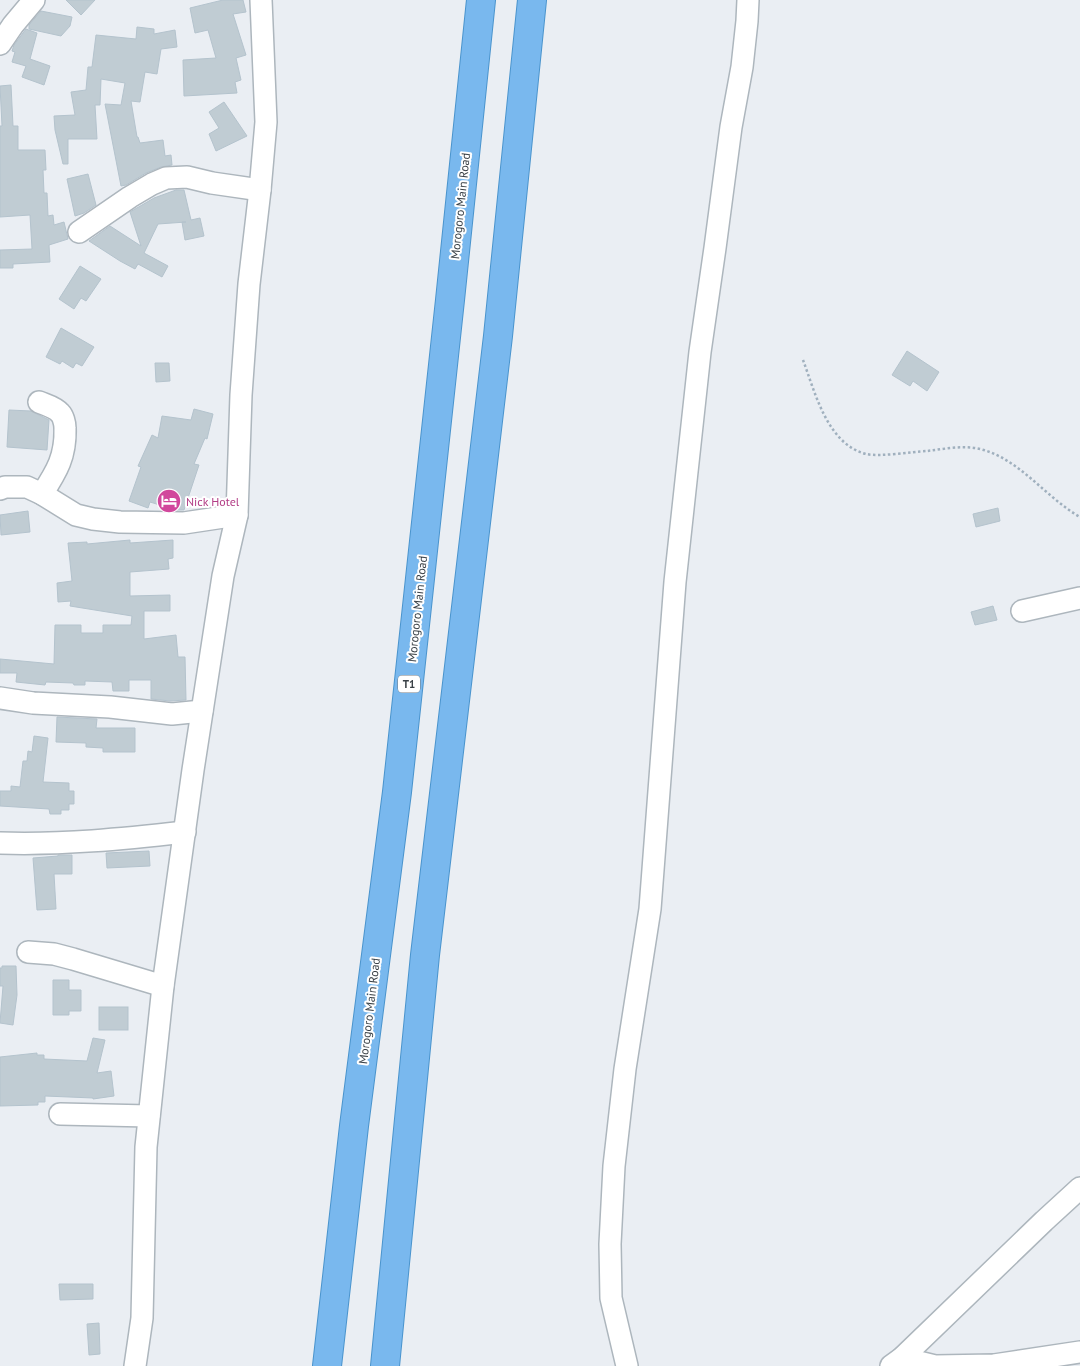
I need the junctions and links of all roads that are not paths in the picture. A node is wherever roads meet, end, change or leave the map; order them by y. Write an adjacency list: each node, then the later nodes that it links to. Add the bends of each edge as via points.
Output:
1 (34, 0): 6 (street)
2 (261, 0): 7 (street, via 266,122)
3 (481, 0): 27 (highway, Morogoro Main Road / T1, via 398,782)
4 (532, 0): 28 (highway, via 498,336 425,955)
5 (748, 0): 29 (street, via 742,67 699,356 669,647 650,909 625,1069 614,1166 611,1298)
6 (4, 32)
7 (260, 190): 8 (street, via 187,177 166,178 130,197); 12 (street, via 241,395)
8 (78, 232)
9 (39, 402): 11 (street, via 61,413 66,442 61,461)
10 (0, 489): 11 (street, via 27,487)
11 (42, 494): 12 (street, via 76,515 120,522 184,523)
12 (237, 514): 16 (street, via 223,576)
13 (1080, 598): 14 (street)
14 (1022, 611)
15 (0, 698): 16 (street, via 172,714)
16 (202, 712): 17 (street)
17 (185, 832): 18 (street, via 113,840); 20 (street)
18 (0, 843)
19 (28, 952): 20 (street, via 73,958)
20 (163, 986): 22 (street)
21 (60, 1114): 22 (street)
22 (149, 1116): 26 (street, via 142,1318)
23 (1080, 1188): 25 (street)
24 (1080, 1352): 25 (street, via 994,1365 935,1366)
25 (897, 1362)
26 (135, 1366)
27 (327, 1366)
28 (385, 1366)
29 (627, 1366)

